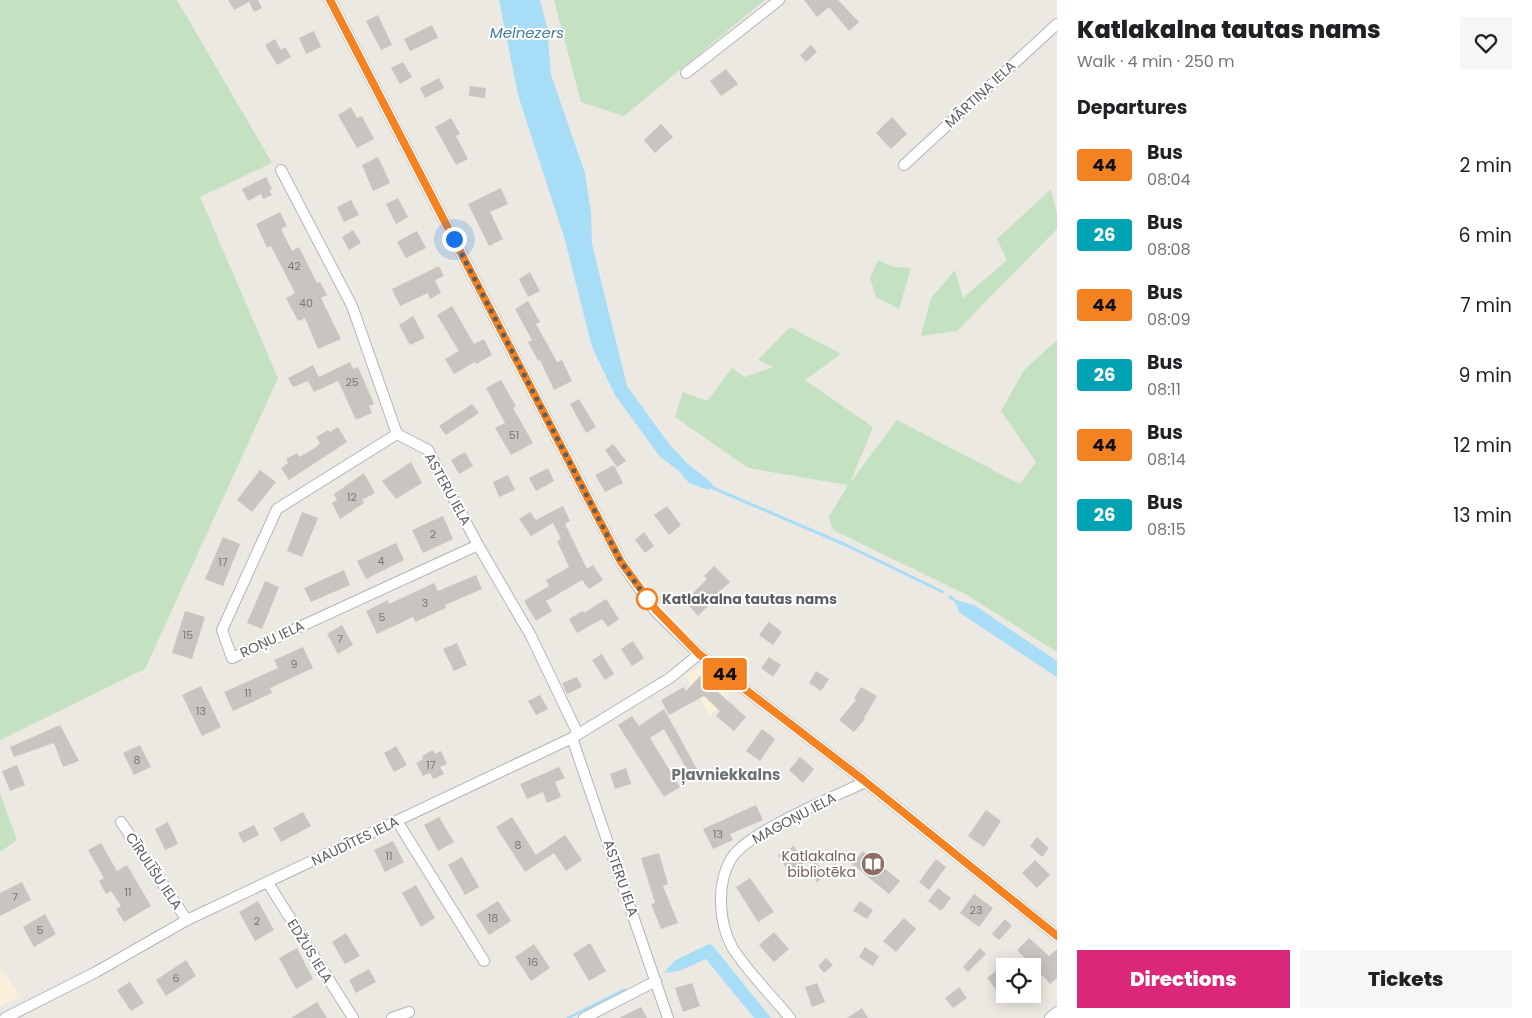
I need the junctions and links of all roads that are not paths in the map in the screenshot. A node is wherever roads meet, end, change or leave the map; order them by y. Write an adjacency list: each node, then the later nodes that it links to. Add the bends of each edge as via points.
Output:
1 (330, 0): 9 (street, via 621,562 656,610)
2 (779, 0): 4 (street)
3 (1057, 24): 5 (street, MĀRTIŅA IELA)
4 (686, 73)
5 (904, 165)
6 (281, 170): 7 (street, via 352,306)
7 (397, 434): 8 (street, ASTERU IELA, via 428,450); 8 (street, ROŅU IELA, via 277,509 222,630 232,658)
8 (478, 545): 10 (street, ASTERU IELA, via 531,636)
9 (699, 654): 10 (street, NAUDĪTES IELA, via 670,678); 11 (street)
10 (575, 736): 12 (street, NAUDĪTES IELA); 18 (street, ASTERU IELA)
11 (865, 782): 16 (street); 26 (street, MAGOŅU IELA, via 747,843 731,859 721,890 722,922 733,947)
12 (397, 821): 14 (street, NAUDĪTES IELA); 17 (street)
13 (121, 822): 15 (street, CĪRULĪŠU IELA)
14 (268, 883): 15 (street, NAUDĪTES IELA); 22 (street, EDŽUS IELA)
15 (187, 920): 21 (street, NAUDĪTES IELA, via 96,972)
16 (1057, 936)
17 (484, 961)
18 (656, 980): 24 (street); 25 (street, ASTERU IELA)
19 (408, 1012): 23 (street)
20 (1057, 1012): 27 (street)
21 (5, 1018)
22 (353, 1018)
23 (392, 1018)
24 (584, 1018)
25 (668, 1018)
26 (790, 1018)
27 (1050, 1018)

